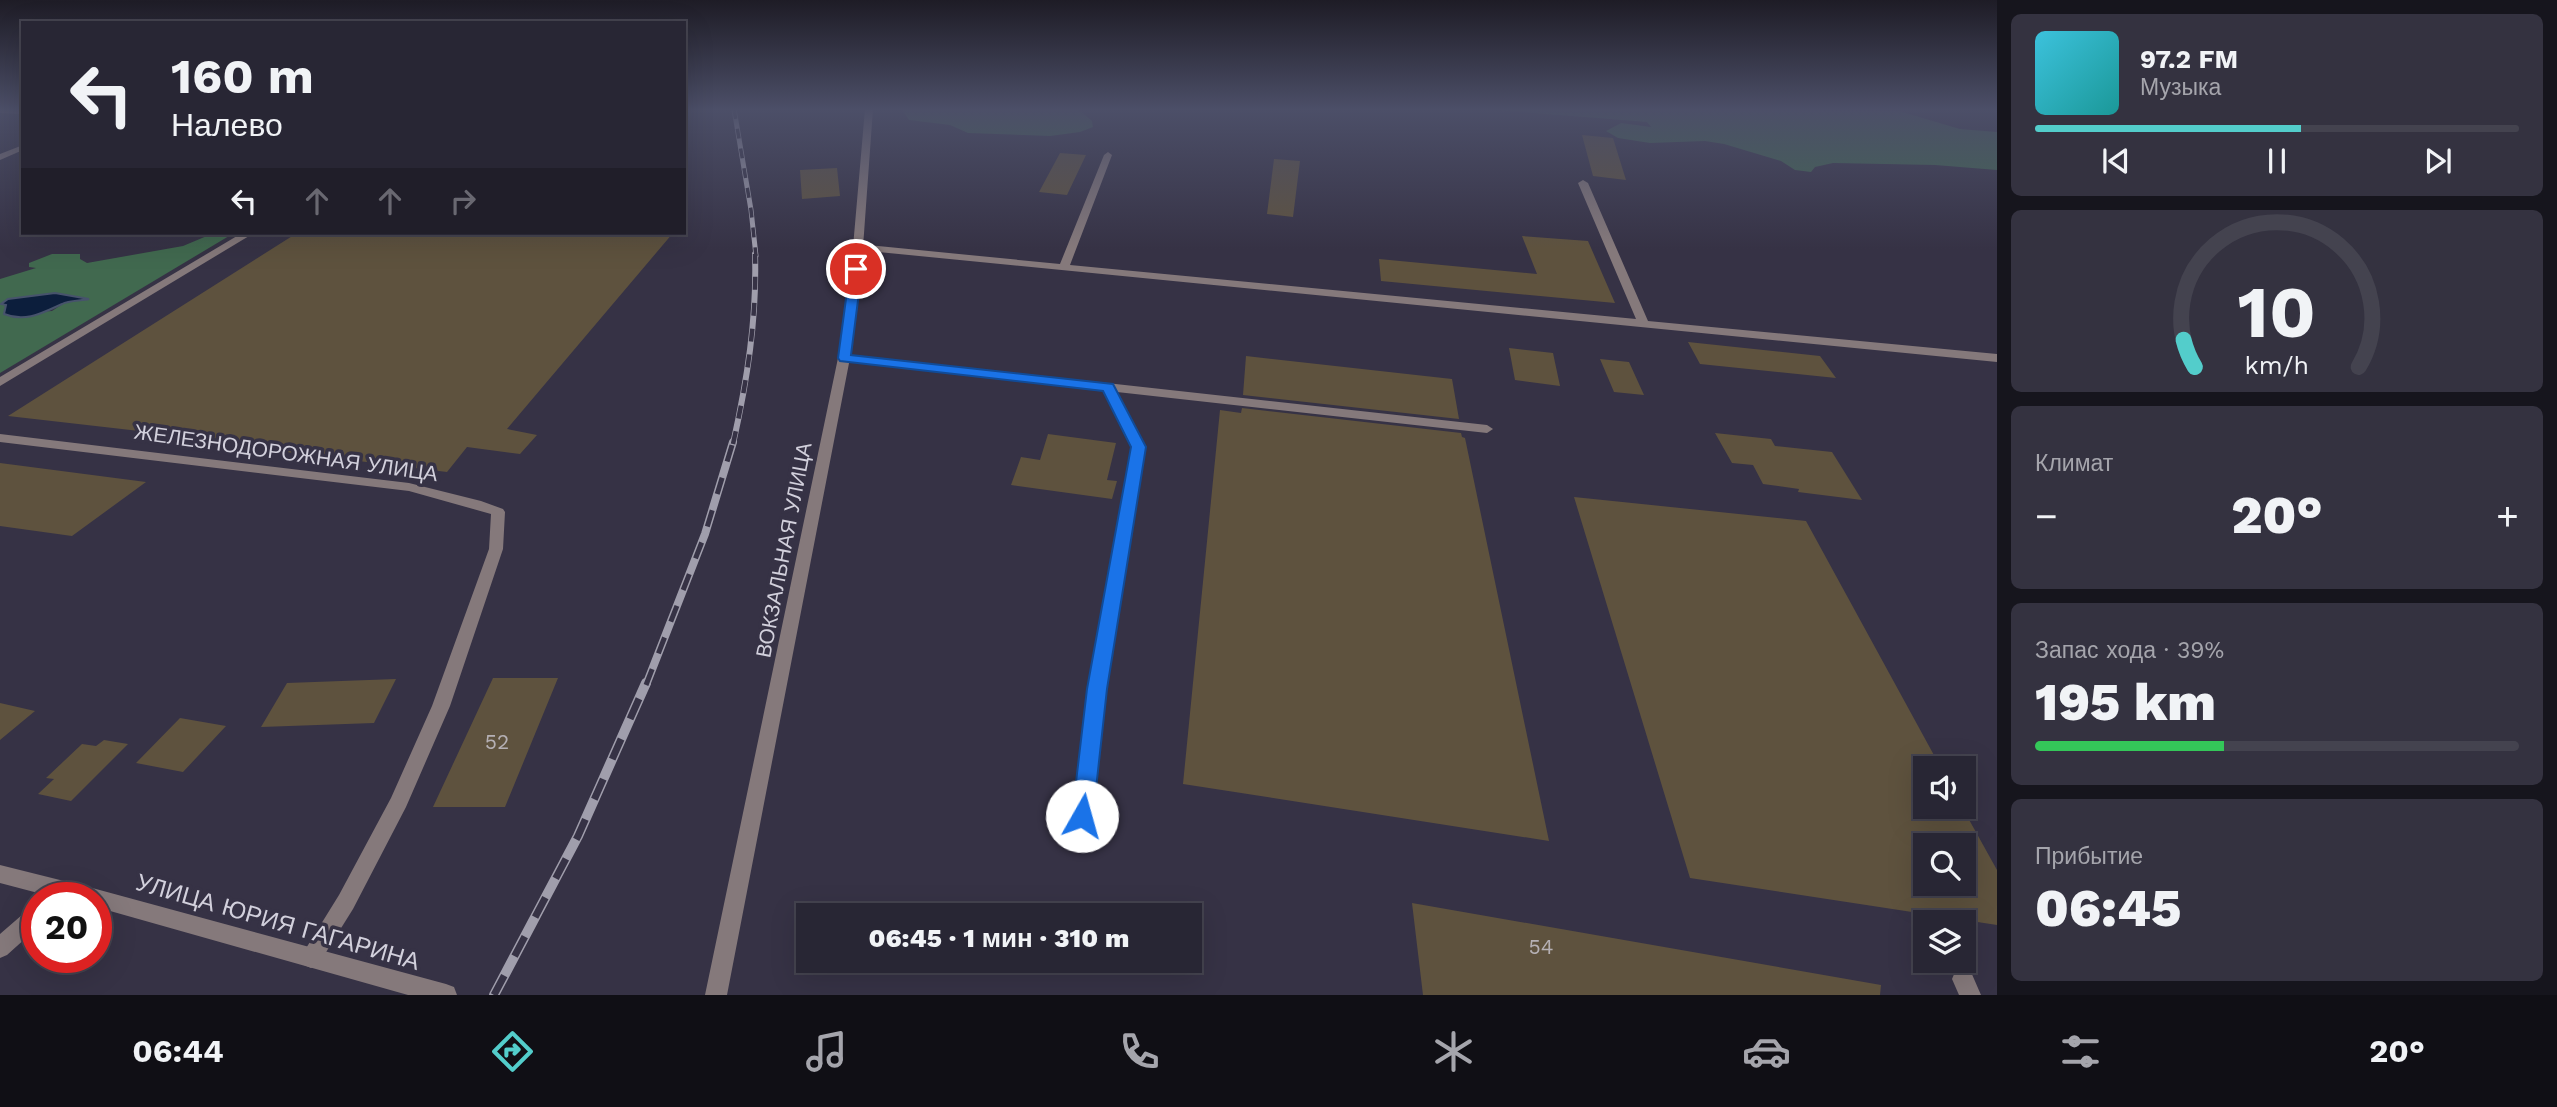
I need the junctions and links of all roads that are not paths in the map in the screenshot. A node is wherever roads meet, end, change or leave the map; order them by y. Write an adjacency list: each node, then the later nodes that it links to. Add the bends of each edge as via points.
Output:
1 (865, 155): 5 (street, ВОКЗАЛЬНАЯ УЛИЦА)
2 (1108, 155): 6 (street)
3 (1583, 183): 7 (street)
4 (246, 235): 10 (street)
5 (858, 247): 6 (street); 8 (street, ВОКЗАЛЬНАЯ УЛИЦА)
6 (1065, 265): 7 (street)
7 (1643, 323): 9 (street)
8 (844, 358): 11 (street); 22 (street, ВОКЗАЛЬНАЯ УЛИЦА)
9 (1997, 358)
10 (0, 382)
11 (1108, 387): 12 (street); 14 (street, via 1138,447 1097,689 1082,816)
12 (1487, 429)
13 (0, 438): 20 (street, ЖЕЛЕЗНОДОРОЖНАЯ УЛИЦА, via 409,487 498,512 496,549 441,706 399,800)
14 (1101, 838)
15 (0, 874): 16 (street, УЛИЦА ЮРИЯ ГАГАРИНА)
16 (24, 882)
17 (112, 903): 20 (street, УЛИЦА ЮРИЯ ГАГАРИНА)
18 (21, 929): 19 (street)
19 (0, 948)
20 (311, 958): 21 (street, УЛИЦА ЮРИЯ ГАГАРИНА)
21 (446, 995)
22 (716, 995)

